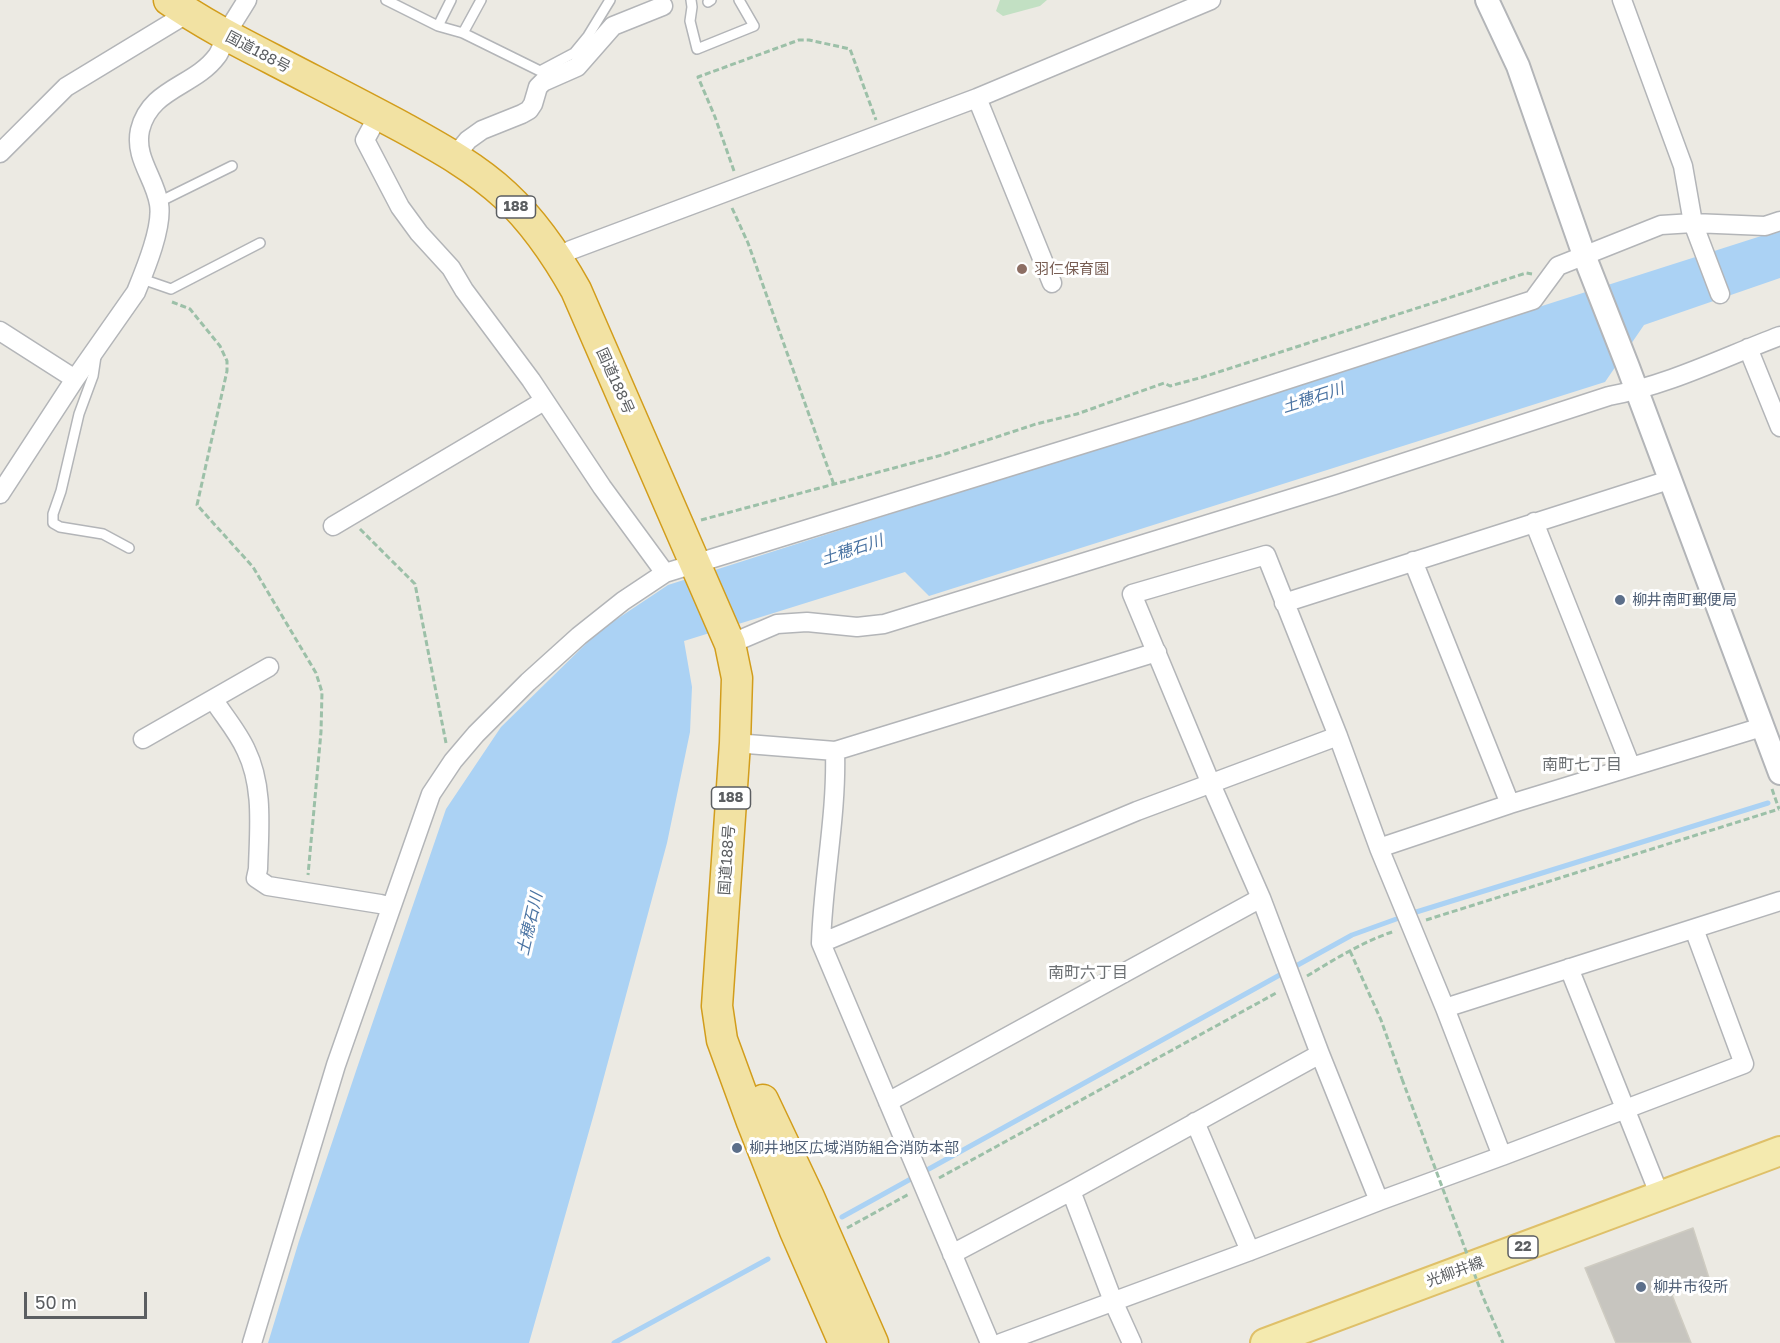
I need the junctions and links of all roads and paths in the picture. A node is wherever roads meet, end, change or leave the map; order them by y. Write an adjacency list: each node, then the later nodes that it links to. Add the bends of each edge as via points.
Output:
1 (247, 0): 16 (street)
2 (386, 0): 11 (lane)
3 (451, 0): 14 (lane)
4 (481, 0): 15 (lane)
5 (610, 0): 15 (lane, via 574,53 540,71)
6 (691, 0): 7 (lane, via 690,21 698,49 754,26)
7 (739, 0)
8 (1211, 0): 17 (street)
9 (1487, 0): 28 (street, via 1518,66)
10 (1622, 0): 26 (street, via 1683,165)
11 (403, 4): 14 (lane)
12 (663, 6): 21 (street, via 613,26 577,67 538,87 529,110 482,130)
13 (178, 7): 16 (highway, 国道188号 / 188); 20 (street, via 66,87)
14 (438, 27): 15 (lane)
15 (463, 33)
16 (226, 35): 18 (highway, 国道188号 / 188); 24 (street, via 218,56 159,98 147,112 140,131 139,151)
17 (977, 98): 19 (street); 32 (street)
18 (378, 114): 21 (highway, 国道188号 / 188); 41 (street, via 365,140 400,207 451,268)
19 (881, 134): 23 (street); 23 (path, via 850,49 809,40 775,48 698,77 715,117)
20 (3, 143)
21 (454, 157): 29 (highway, 国道188号 / 188, via 506,196)
22 (232, 166): 24 (lane)
23 (732, 190): 29 (street, via 571,250); 44 (path)
24 (159, 202): 31 (street, via 160,217)
25 (1780, 221): 26 (street, via 1765,226)
26 (1694, 223): 28 (street, via 1661,225); 33 (street)
27 (260, 243): 31 (lane, via 171,289)
28 (1584, 255): 30 (street, via 1558,266); 40 (street)
29 (558, 259): 51 (highway, 国道188号 / 188, via 576,290)
30 (1550, 276): 44 (path, via 1526,273 1203,377 1170,386 1164,383 1077,414); 51 (street, via 1533,300)
31 (142, 279): 38 (street)
32 (1052, 283)
33 (1720, 294)
34 (169, 301): 69 (path, via 190,309 227,361 197,505 253,567 316,673 322,692)
35 (0, 331): 39 (street)
36 (1780, 336): 37 (street)
37 (1748, 348): 40 (street); 42 (street)
38 (96, 351): 39 (street); 49 (lane, via 93,376 79,414 53,523 103,534)
39 (75, 379): 45 (street)
40 (1637, 391): 43 (street); 54 (street, via 1609,396 884,624 777,624)
41 (543, 401): 47 (street); 52 (street)
42 (1780, 428)
43 (1669, 480): 48 (street); 58 (street)
44 (834, 485): 46 (path)
45 (0, 494)
46 (715, 517)
47 (340, 522): 63 (path, via 415,584 449,757)
48 (1534, 522): 50 (street); 64 (street)
49 (129, 548)
50 (1413, 561): 53 (street); 67 (street)
51 (697, 566): 52 (street); 54 (highway, 国道188号 / 188)
52 (665, 573): 63 (street, via 579,636 521,689)
53 (1284, 603): 55 (street, via 1266,555 1132,594); 59 (street)
54 (728, 639): 61 (highway, 国道188号 / 188, via 737,678)
55 (1157, 652): 62 (street); 66 (street)
56 (269, 667): 57 (street)
57 (213, 699): 60 (street); 69 (street, via 246,748 255,772 259,792 256,878 268,886)
58 (1762, 727): 64 (street); 65 (street)
59 (1338, 736): 66 (street); 68 (street)
60 (143, 739)
61 (735, 743): 62 (street); 76 (highway, 国道188号 / 188)
62 (836, 751): 74 (street)
63 (453, 761): 72 (street, via 430,794)
64 (1631, 766): 67 (street)
65 (1780, 773)
66 (1211, 784): 70 (street); 74 (street)
67 (1510, 804): 68 (street)
68 (1379, 848): 78 (street)
69 (306, 892): 72 (street)
70 (1261, 898): 79 (street); 80 (street)
71 (1780, 901): 73 (street)
72 (391, 907): 91 (street, via 336,1065)
73 (1694, 929): 77 (street); 81 (street, via 1744,1064)
74 (821, 943): 80 (street)
75 (1350, 951): 98 (path, bridge, via 1382,1020)
76 (721, 963): 92 (highway, 国道188号 / 188, via 717,1006 722,1040 795,1231); 93 (highway, 国道188号 / 188, via 742,1048)
77 (1569, 968): 78 (street); 81 (street)
78 (1445, 1008): 84 (street)
79 (1320, 1054): 82 (street); 87 (street)
80 (888, 1102): 89 (street)
81 (1626, 1109): 84 (street); 86 (street)
82 (1195, 1122): 85 (street); 88 (street)
83 (1780, 1151): 86 (main road, 光柳井線 / 22)
84 (1502, 1156): 87 (street)
85 (1071, 1191): 89 (street); 90 (street)
86 (1660, 1196): 97 (main road, 光柳井線 / 22)
87 (1379, 1200): 88 (street)
88 (1250, 1251): 90 (street)
89 (952, 1254): 94 (street)
90 (1113, 1301): 95 (street); 96 (street)
91 (252, 1343)
92 (844, 1343)
93 (873, 1343)
94 (990, 1343)
95 (1001, 1343)
96 (1132, 1343)
97 (1265, 1343)
98 (1503, 1343)

